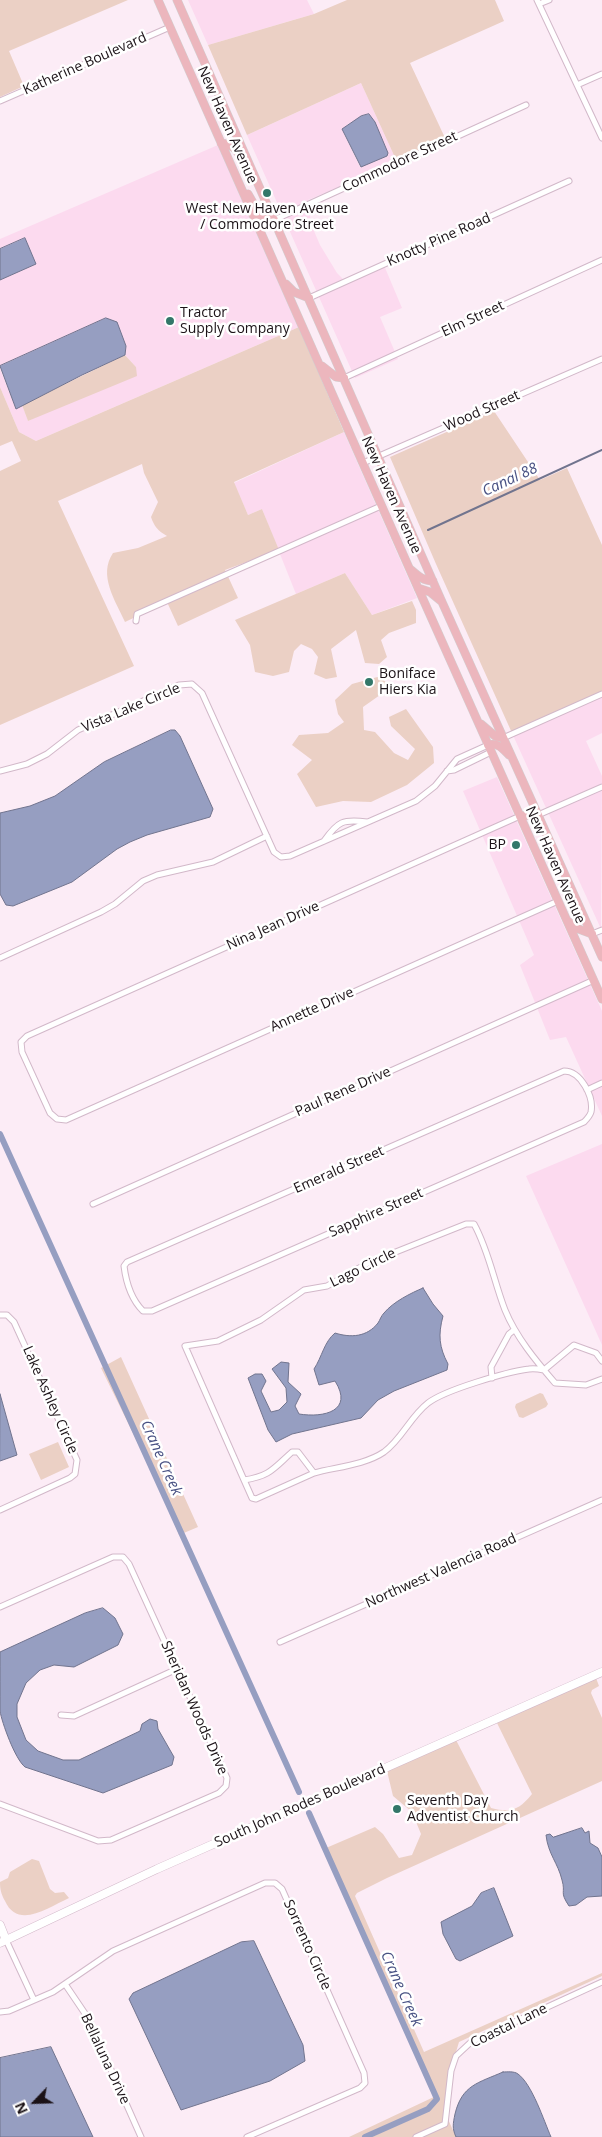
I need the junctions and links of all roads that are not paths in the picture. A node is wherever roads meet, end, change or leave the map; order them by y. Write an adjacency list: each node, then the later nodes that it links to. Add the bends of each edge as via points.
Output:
1 (158, 0): 5 (main road, New Haven Avenue)
2 (177, 0): 14 (main road, New Haven Avenue)
3 (549, 0): 4 (street)
4 (538, 2): 7 (street)
5 (170, 27): 8 (street, Katherine Boulevard); 11 (main road, New Haven Avenue)
6 (602, 74): 7 (street)
7 (577, 85): 10 (street)
8 (0, 101)
9 (526, 105): 15 (street, Commodore Street)
10 (602, 138)
11 (221, 143): 13 (main road, New Haven Avenue); 14 (main road, via 234,147)
12 (569, 181): 18 (street, Knotty Pine Road)
13 (241, 187): 15 (main road, via 260,215); 17 (main road, New Haven Avenue)
14 (262, 192): 15 (main road, New Haven Avenue)
15 (274, 220): 18 (main road, New Haven Avenue)
16 (602, 260): 21 (street, Elm Street)
17 (281, 279): 18 (main road, via 294,292); 20 (main road, New Haven Avenue)
18 (309, 298): 21 (main road, New Haven Avenue)
19 (602, 359): 22 (street, Wood Street)
20 (318, 363): 21 (main road, via 329,373); 23 (main road, New Haven Avenue)
21 (344, 378): 22 (main road, New Haven Avenue)
22 (378, 457): 23 (street, Wood Street); 26 (main road, New Haven Avenue)
23 (363, 463): 24 (main road, New Haven Avenue)
24 (381, 506): 25 (main road, New Haven Avenue); 29 (street, via 137,614)
25 (409, 568): 26 (main road, via 420,578); 27 (main road, New Haven Avenue)
26 (433, 580): 28 (main road, New Haven Avenue)
27 (418, 588): 28 (main road, via 430,592); 31 (main road, New Haven Avenue)
28 (442, 602): 32 (main road, New Haven Avenue)
29 (136, 621)
30 (602, 694): 32 (street)
31 (478, 721): 32 (main road, via 489,732); 33 (main road, New Haven Avenue)
32 (503, 738): 34 (main road, New Haven Avenue)
33 (490, 748): 34 (main road, via 494,743); 36 (street, via 454,770); 36 (street, Vista Lake Circle, via 457,759); 38 (main road, New Haven Avenue)
34 (513, 758): 39 (main road, New Haven Avenue)
35 (0, 771): 43 (street, Vista Lake Circle, via 27,764 47,754 78,730 178,685 192,684 202,693)
36 (446, 771): 40 (street, Vista Lake Circle, via 436,786 416,801)
37 (602, 787): 39 (street)
38 (520, 816): 39 (main road); 45 (main road, New Haven Avenue); 55 (street, Nina Jean Drive, via 26,1036 21,1042 22,1052 50,1113)
39 (538, 816): 48 (main road, New Haven Avenue)
40 (367, 822): 41 (street, Vista Lake Circle, via 349,820); 42 (street, Vista Lake Circle)
41 (342, 823): 42 (street); 44 (street, Vista Lake Circle, via 335,826)
42 (346, 832): 44 (street, Vista Lake Circle)
43 (267, 836): 44 (street, Vista Lake Circle, via 274,852 281,857); 50 (street, via 214,862 143,881 101,912)
44 (324, 841)
45 (558, 901): 46 (main road, New Haven Avenue); 55 (street, Annette Drive)
46 (566, 919): 48 (main road, via 576,928); 51 (main road, New Haven Avenue)
47 (602, 930): 48 (street)
48 (592, 934): 49 (main road, New Haven Avenue)
49 (602, 957)
50 (0, 958)
51 (598, 981): 52 (main road, New Haven Avenue); 56 (street, Paul Rene Drive)
52 (602, 999)
53 (602, 1083): 54 (street)
54 (587, 1090): 57 (street, Sapphire Street, via 591,1114 584,1122 152,1311 144,1311); 57 (street, Emerald Street, via 579,1077 571,1071 564,1071 127,1262 125,1278)
55 (66, 1120)
56 (93, 1204)
57 (137, 1306)
58 (0, 1314): 67 (street, Lake Ashley Circle, via 7,1315 14,1322 77,1460 75,1474 70,1478)
59 (514, 1330): 61 (street, Lago Circle); 62 (street, via 491,1367); 65 (street, Lago Circle, via 478,1231 474,1224 466,1224 368,1263 327,1286 304,1290 261,1320 218,1341 185,1346)
60 (602, 1361): 61 (street, via 596,1353 574,1344)
61 (544, 1370): 62 (street, Lago Circle, via 530,1368); 63 (street, Lago Circle, via 555,1383 586,1385)
62 (492, 1378): 64 (street, Lago Circle, via 440,1395 427,1404 384,1452 370,1459)
63 (602, 1379)
64 (314, 1473): 65 (street, Lago Circle, via 256,1499 252,1498); 65 (street, via 298,1452 292,1452 262,1477)
65 (244, 1480)
66 (602, 1500): 69 (street, Northwest Valencia Road)
67 (0, 1510)
68 (0, 1608): 70 (street, Sheridan Woods Drive, via 113,1557 123,1557)
69 (280, 1642)
70 (177, 1669): 72 (street, via 74,1716); 73 (street, Sheridan Woods Drive, via 227,1778 226,1786 219,1793 111,1840 98,1841)
71 (602, 1672): 75 (main road, South John Rodes Boulevard, via 157,1869)
72 (62, 1715)
73 (0, 1804)
74 (0, 1926): 75 (main road)
75 (3, 1941): 78 (street)
76 (602, 1982): 82 (street, Coastal Lane, via 471,2042 456,2056 451,2071 445,2124)
77 (65, 1984): 78 (street, Sorrento Circle); 80 (street, Bellaluna Drive, via 88,2018); 81 (street, Sorrento Circle, via 113,1951 265,1883 275,1883 282,1889 365,2082 360,2088)
78 (34, 2000): 79 (street, Sorrento Circle)
79 (0, 2012)
80 (141, 2137)
81 (247, 2137)
82 (416, 2137)

